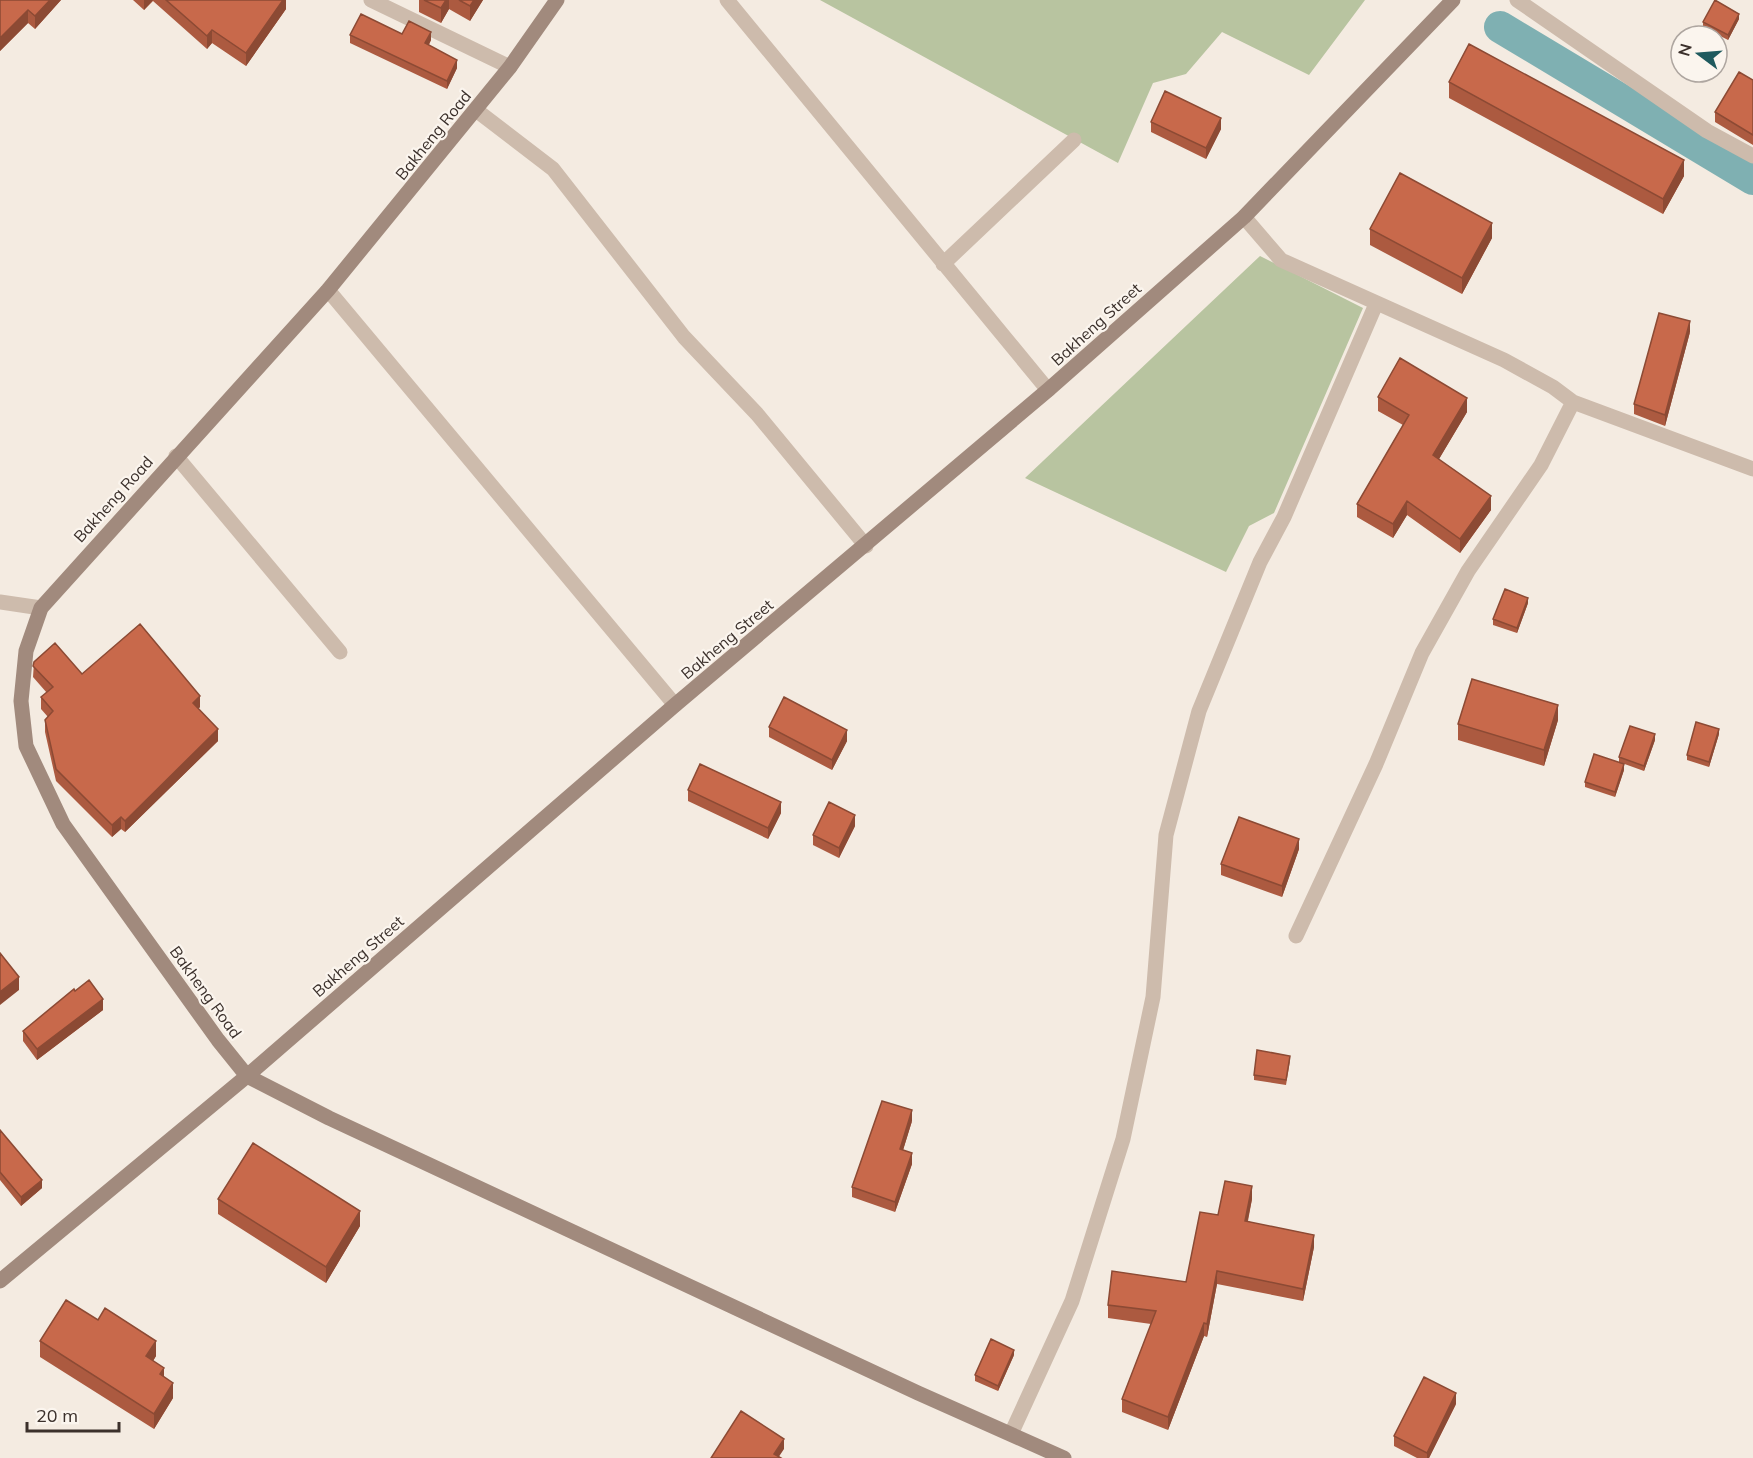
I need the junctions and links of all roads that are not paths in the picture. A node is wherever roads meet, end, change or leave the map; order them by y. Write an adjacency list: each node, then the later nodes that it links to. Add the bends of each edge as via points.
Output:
1 (371, 0): 6 (street)
2 (556, 0): 6 (street, Bakheng Road)
3 (727, 0): 11 (street)
4 (1453, 0): 10 (street, Bakheng Street)
5 (1517, 0): 9 (street, via 1707,131)
6 (510, 68): 7 (street, Bakheng Road)
7 (476, 110): 12 (street, Bakheng Road); 18 (street, via 553,170 684,337 757,414)
8 (1074, 140): 11 (street)
9 (1753, 156)
10 (1244, 217): 13 (street, via 1281,260); 14 (street, Bakheng Street)
11 (943, 264): 14 (street)
12 (328, 290): 16 (street, Bakheng Road); 22 (street)
13 (1376, 304): 15 (street, via 1504,360); 26 (street, via 1284,518 1260,562 1199,711 1166,835 1154,997 1123,1138 1072,1301)
14 (1048, 390): 18 (street, Bakheng Street)
15 (1573, 402): 17 (street); 23 (street, via 1541,465 1468,571 1422,653 1376,764)
16 (176, 456): 20 (street, Bakheng Road); 21 (street)
17 (1753, 469)
18 (866, 546): 22 (street, Bakheng Street)
19 (0, 602): 20 (street)
20 (41, 608): 24 (street, Bakheng Road, via 26,651 21,701 26,746 63,824)
21 (340, 652)
22 (675, 705): 24 (street, Bakheng Street)
23 (1296, 936)
24 (247, 1076): 25 (street, Bakheng Street); 26 (street, via 350,1128)
25 (0, 1281)
26 (1011, 1434): 27 (street)
27 (1064, 1458)

